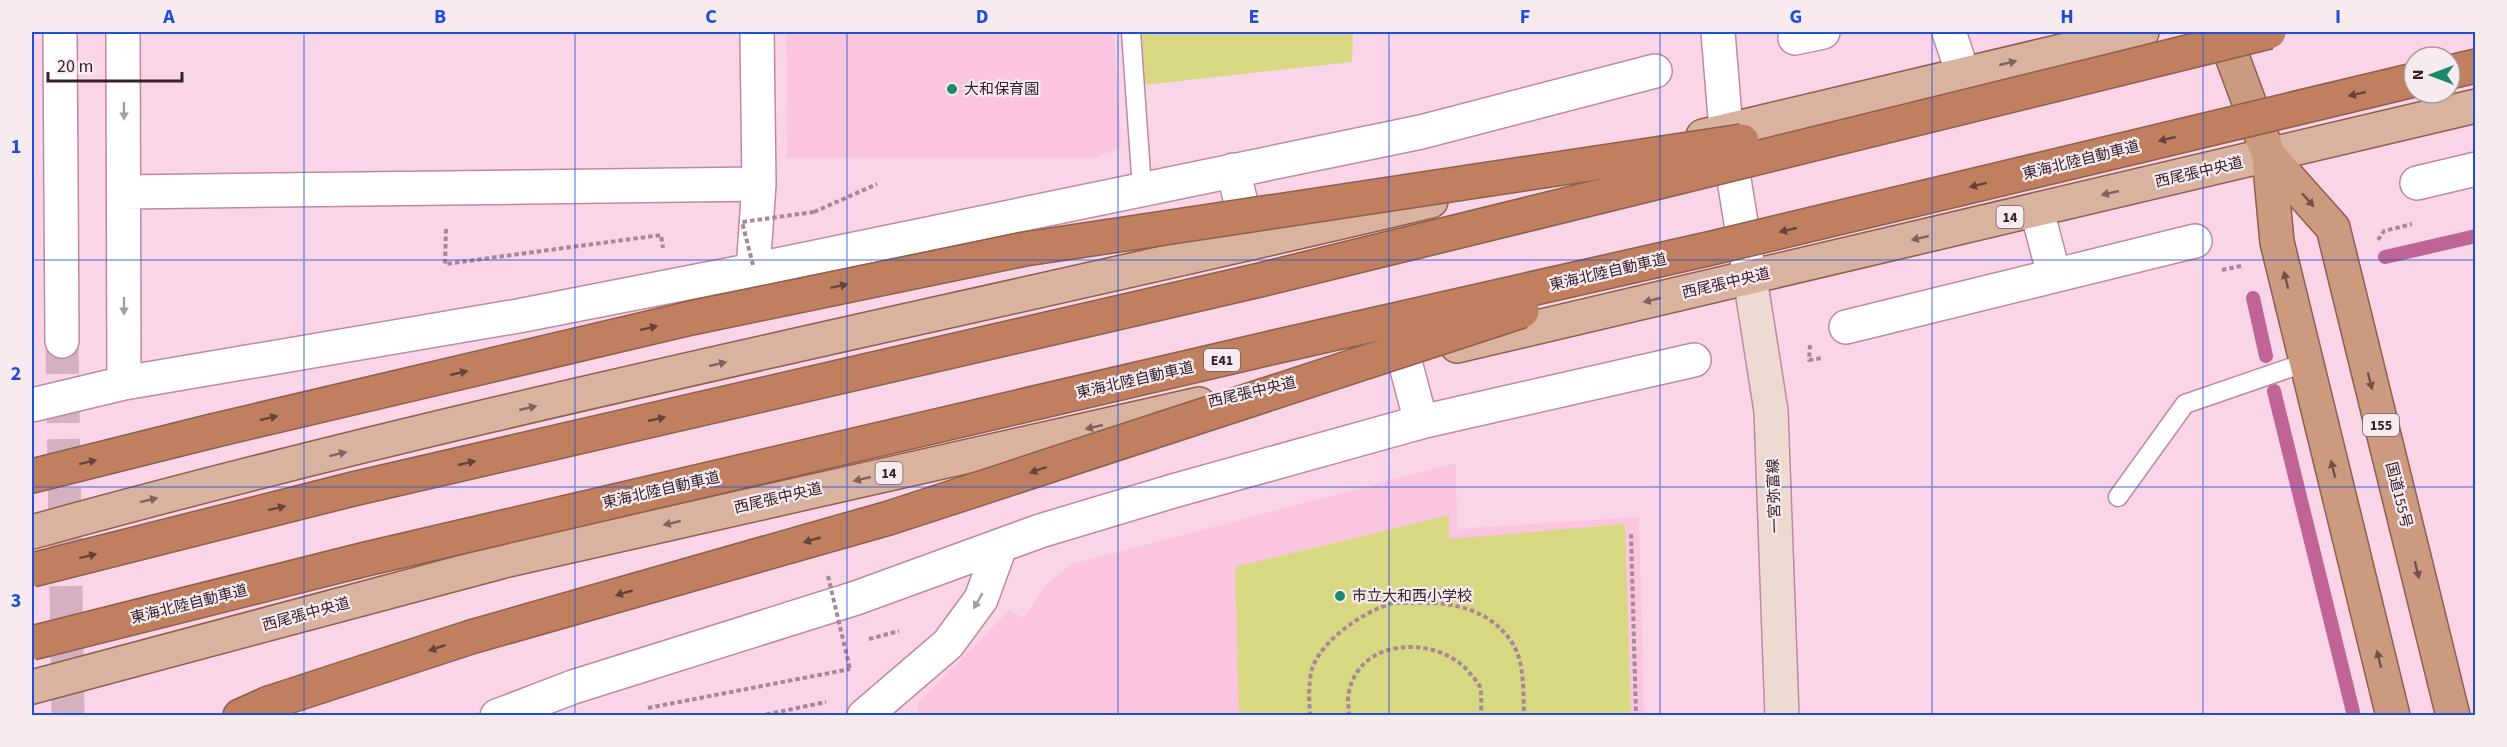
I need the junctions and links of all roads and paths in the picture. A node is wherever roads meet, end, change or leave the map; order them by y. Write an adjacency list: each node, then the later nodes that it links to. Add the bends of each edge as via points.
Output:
1 (60, 32): 39 (street)
2 (123, 32): 22 (street, one-way to 22)
3 (757, 32): 19 (street)
4 (1131, 32): 21 (lane)
5 (1718, 32): 14 (street)
6 (1949, 32): 11 (street)
7 (2142, 32): 11 (main road, one-way to 7)
8 (2223, 32): 15 (highway, 国道155号 / 155)
9 (2267, 32): 47 (highway, one-way to 9, bridge, via 691,318 1014,251 1752,139); 52 (highway, one-way to 9, bridge, via 353,489 1260,280)
10 (1655, 71): 17 (street, via 1421,132)
11 (1963, 74): 14 (main road)
12 (2402, 84): 31 (highway, 東海北陸自動車道 / E41, one-way to 31, bridge)
13 (2475, 106): 15 (main road, 西尾張中央道 / 14)
14 (1726, 130): 29 (main road); 36 (street)
15 (2269, 156): 23 (main road, 西尾張中央道 / 14, one-way to 23); 43 (highway, 国道155号 / 155, one-way to 15, via 2277,242); 72 (highway, 国道155号 / 155, one-way to 72, via 2333,228)
16 (2475, 169): 18 (street)
17 (1233, 170): 21 (street); 29 (street)
18 (2417, 183)
19 (759, 184): 22 (street); 33 (street)
20 (877, 184): 24 (path, bridge, via 814,212)
21 (1142, 189): 33 (street)
22 (125, 192): 44 (street, one-way to 44)
23 (2037, 211): 35 (street); 36 (main road, 西尾張中央道 / 14, one-way to 36)
24 (730, 222)
25 (2418, 222): 30 (path, via 2384,231)
26 (446, 224): 27 (path, via 446,264)
27 (661, 235)
28 (2195, 241): 35 (street)
29 (1251, 243): 49 (main road, one-way to 29, via 484,418)
30 (2374, 246)
31 (1712, 248): 56 (highway, 東海北陸自動車道 / E41, bridge, via 366,559); 61 (highway, one-way to 61, bridge, via 899,515 471,637)
32 (2253, 263): 34 (path)
33 (753, 270): 44 (street, via 518,316)
34 (2218, 271)
35 (2054, 275): 37 (street)
36 (1750, 278): 41 (main road, 西尾張中央道 / 14, one-way to 41); 70 (main road, 一宮弥富線, via 1771,411)
37 (1846, 327)
38 (1810, 336): 40 (path, via 1809,360)
39 (63, 341)
40 (1831, 357)
41 (1404, 358): 46 (street); 59 (main road, 西尾張中央道 / 14, one-way to 59, via 515,558)
42 (1694, 360): 46 (street)
43 (2307, 362): 48 (lane, via 2185,404); 71 (highway, 国道155号 / 155, one-way to 43)
44 (124, 383): 45 (street)
45 (32, 405)
46 (1421, 422): 51 (street, via 1173,490)
47 (32, 476)
48 (2118, 497)
49 (32, 532)
50 (1631, 534): 69 (path)
51 (1000, 547): 62 (street, one-way to 62, via 981,599 948,644); 63 (street, via 856,598 573,687)
52 (32, 570)
53 (910, 628): 54 (path)
54 (866, 639)
55 (856, 642): 57 (path)
56 (32, 643)
57 (845, 645)
58 (850, 669): 60 (path)
59 (32, 687)
60 (646, 709)
61 (255, 710)
62 (861, 711): 64 (path)
63 (497, 716)
64 (759, 716)
65 (1310, 716): 68 (path, via 1313,666 1342,630 1391,604 1426,602 1456,604 1478,612 1513,644 1522,675)
66 (1350, 716): 67 (path, via 1349,692 1358,672 1372,657 1395,648 1422,646 1447,654 1467,668 1480,686)
67 (1481, 716)
68 (1524, 716)
69 (1636, 716)
70 (1782, 716)
71 (2393, 716)
72 (2453, 716)

